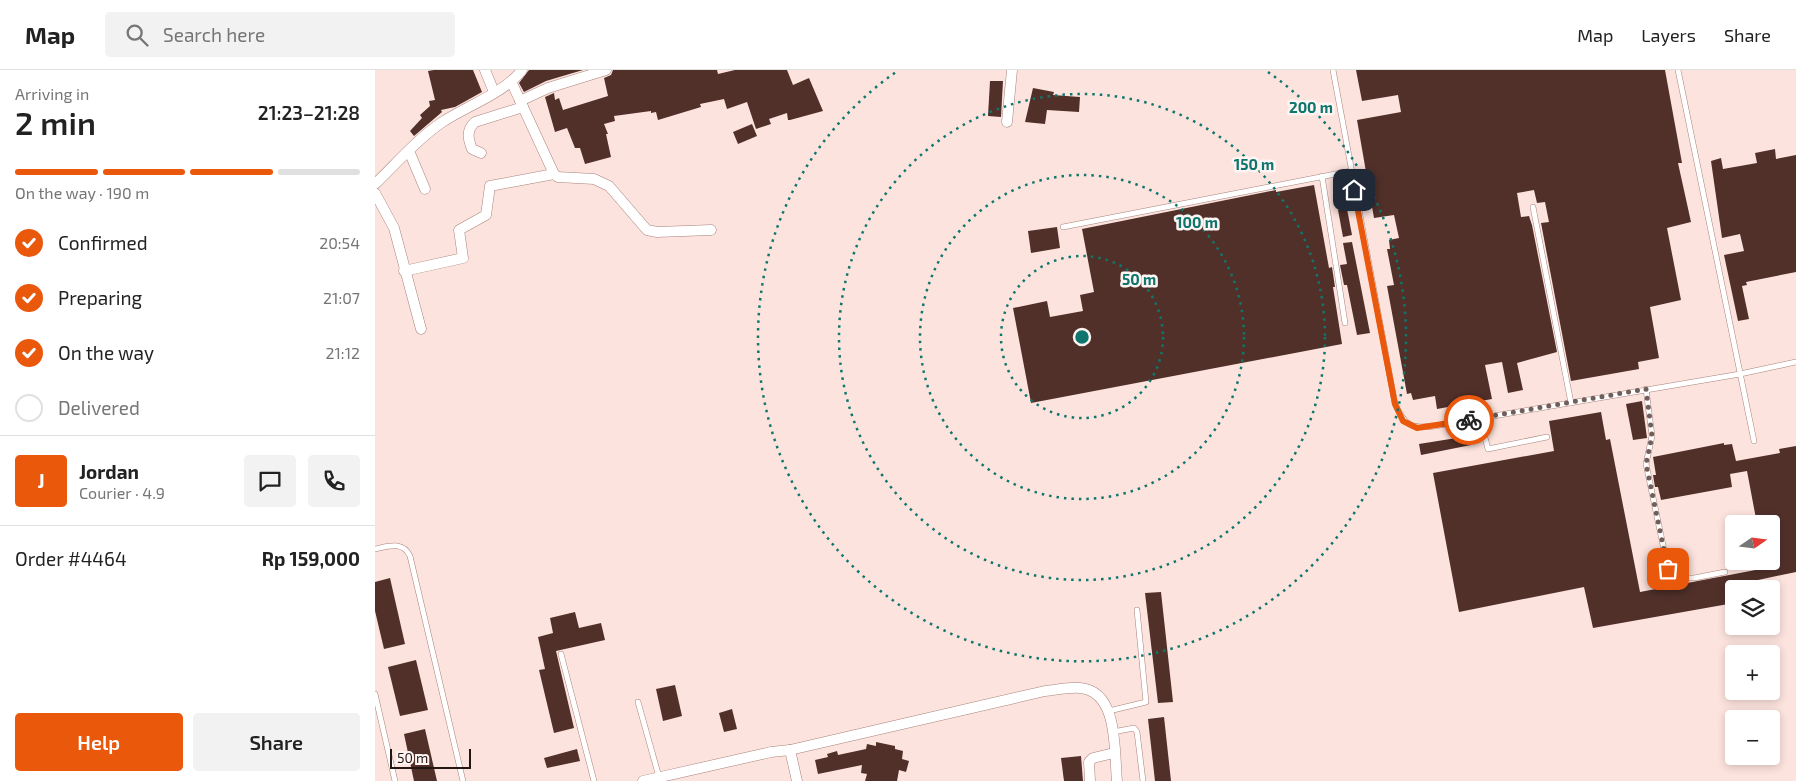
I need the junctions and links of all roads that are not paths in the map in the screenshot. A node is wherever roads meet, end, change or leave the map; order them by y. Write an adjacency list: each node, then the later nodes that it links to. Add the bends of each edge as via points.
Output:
1 (485, 70): 8 (street)
2 (522, 70): 7 (street)
3 (606, 70): 9 (street, via 548,88)
4 (1012, 70): 10 (street)
5 (1333, 70): 13 (lane)
6 (1678, 70): 26 (lane)
7 (511, 81): 8 (street); 9 (street)
8 (494, 92): 11 (street, via 439,124)
9 (522, 104): 12 (street, via 471,126 468,139 471,149); 14 (street)
10 (1007, 122)
11 (409, 151): 16 (street); 17 (street)
12 (481, 153)
13 (1351, 171): 15 (lane); 29 (lane, via 1395,404 1403,421 1417,428)
14 (554, 174): 21 (street, via 594,179 609,186 647,230); 22 (street, via 490,186 486,215 459,230 463,258)
15 (1322, 176): 20 (lane); 23 (lane)
16 (375, 184)
17 (425, 190)
18 (375, 194): 22 (street, via 394,228)
19 (1533, 207): 28 (lane)
20 (1063, 227)
21 (711, 230)
22 (405, 270): 24 (street)
23 (1345, 323)
24 (421, 329)
25 (1796, 362): 26 (lane)
26 (1740, 374): 27 (lane); 31 (lane)
27 (1646, 389): 28 (lane); 33 (lane, via 1652,436 1646,464 1668,569 1676,578)
28 (1571, 403): 29 (lane)
29 (1480, 419): 30 (lane, via 1488,449)
30 (1547, 437)
31 (1754, 441)
32 (375, 549): 44 (lane, via 399,545 410,556)
33 (1725, 572)
34 (1137, 610): 38 (lane, via 1146,702)
35 (561, 654): 45 (lane)
36 (375, 694): 43 (lane)
37 (638, 702): 42 (lane)
38 (1109, 711): 39 (street); 40 (street, via 1104,700 1091,691 1081,688 1045,691)
39 (1112, 732): 41 (street); 50 (lane, via 1134,728 1137,732)
40 (790, 750): 42 (street); 47 (street)
41 (1114, 753): 48 (street, via 1089,762); 49 (street)
42 (659, 777): 46 (street)
43 (395, 781)
44 (463, 781)
45 (594, 781)
46 (643, 781)
47 (797, 781)
48 (1090, 781)
49 (1117, 781)
50 (1143, 781)

